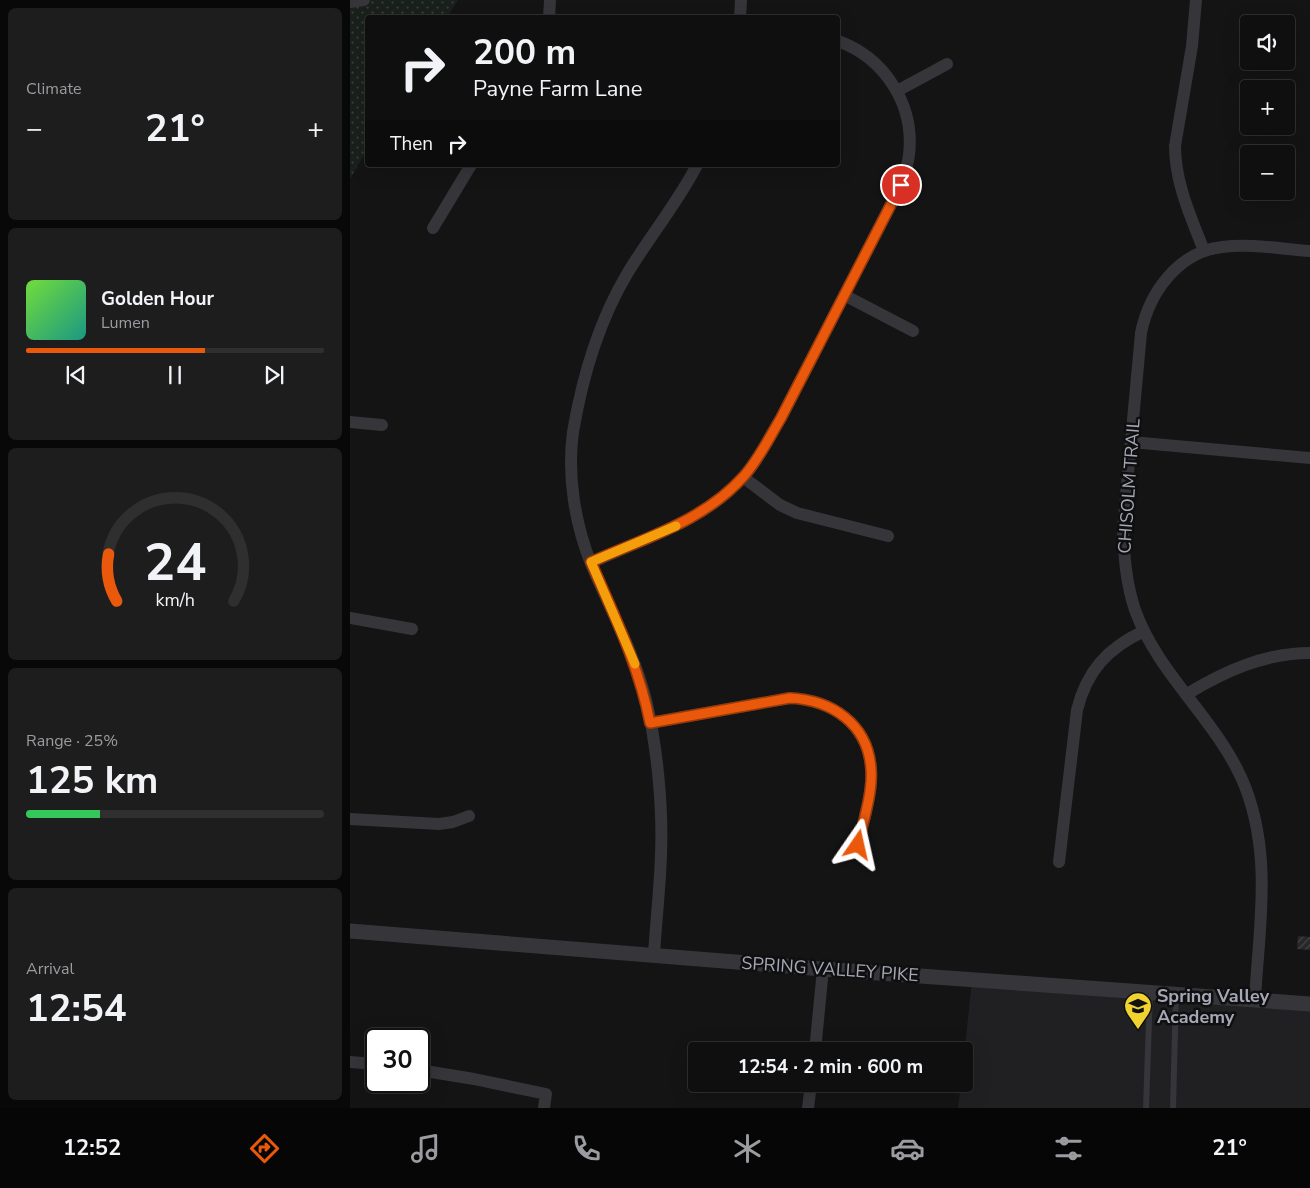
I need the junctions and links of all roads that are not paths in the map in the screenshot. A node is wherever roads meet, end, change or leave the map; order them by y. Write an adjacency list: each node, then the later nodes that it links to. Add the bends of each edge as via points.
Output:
1 (364, 0): 5 (street)
2 (550, 0): 6 (street)
3 (741, 0): 7 (street)
4 (1196, 0): 14 (street, via 1175,159 1184,201)
5 (350, 2)
6 (549, 15)
7 (740, 15)
8 (840, 42): 10 (street, via 863,53 878,66)
9 (947, 64): 10 (street)
10 (897, 91): 16 (street, via 908,119 907,167 901,185)
11 (470, 167): 13 (street)
12 (696, 167): 24 (street, via 616,294 596,344 580,400 573,434 572,481 580,529)
13 (433, 228)
14 (1204, 251): 15 (street, CHISOLM TRAIL, via 1241,245); 20 (street, CHISOLM TRAIL, via 1167,278 1152,299 1144,318)
15 (1310, 251)
16 (844, 295): 17 (street); 22 (street, via 767,443)
17 (914, 331)
18 (350, 422): 19 (street)
19 (382, 425)
20 (1131, 442): 21 (street); 27 (street, CHISOLM TRAIL, via 1123,528 1124,552 1129,591)
21 (1310, 458)
22 (743, 477): 23 (street, via 780,505 797,513); 24 (street, via 690,519)
23 (888, 536)
24 (591, 562): 30 (street, via 637,670)
25 (350, 618): 26 (street)
26 (412, 629)
27 (1144, 631): 29 (street, CHISOLM TRAIL); 34 (street, via 1105,656 1080,697)
28 (1310, 654): 29 (street, via 1260,659 1219,675)
29 (1187, 694): 40 (street, CHISOLM TRAIL, via 1234,763 1255,818 1263,887)
30 (650, 723): 33 (street, via 790,698 807,699 832,708 856,729 869,757 871,783); 36 (street, via 662,826)
31 (469, 816): 32 (street, via 439,824)
32 (350, 819)
33 (858, 845)
34 (1059, 862)
35 (350, 931): 36 (street, SPRING VALLEY PIKE)
36 (654, 955): 37 (street, SPRING VALLEY PIKE)
37 (823, 969): 38 (street, SPRING VALLEY PIKE); 42 (street)
38 (1150, 991): 39 (street, SPRING VALLEY PIKE); 49 (lane)
39 (1176, 993): 40 (street, SPRING VALLEY PIKE); 50 (lane)
40 (1255, 999): 41 (street, SPRING VALLEY PIKE)
41 (1310, 1004)
42 (816, 1042)
43 (350, 1062): 44 (street)
44 (365, 1063)
45 (430, 1072): 47 (street, via 546,1094)
46 (810, 1092): 48 (street)
47 (544, 1108)
48 (808, 1108)
49 (1146, 1108)
50 (1174, 1108)

